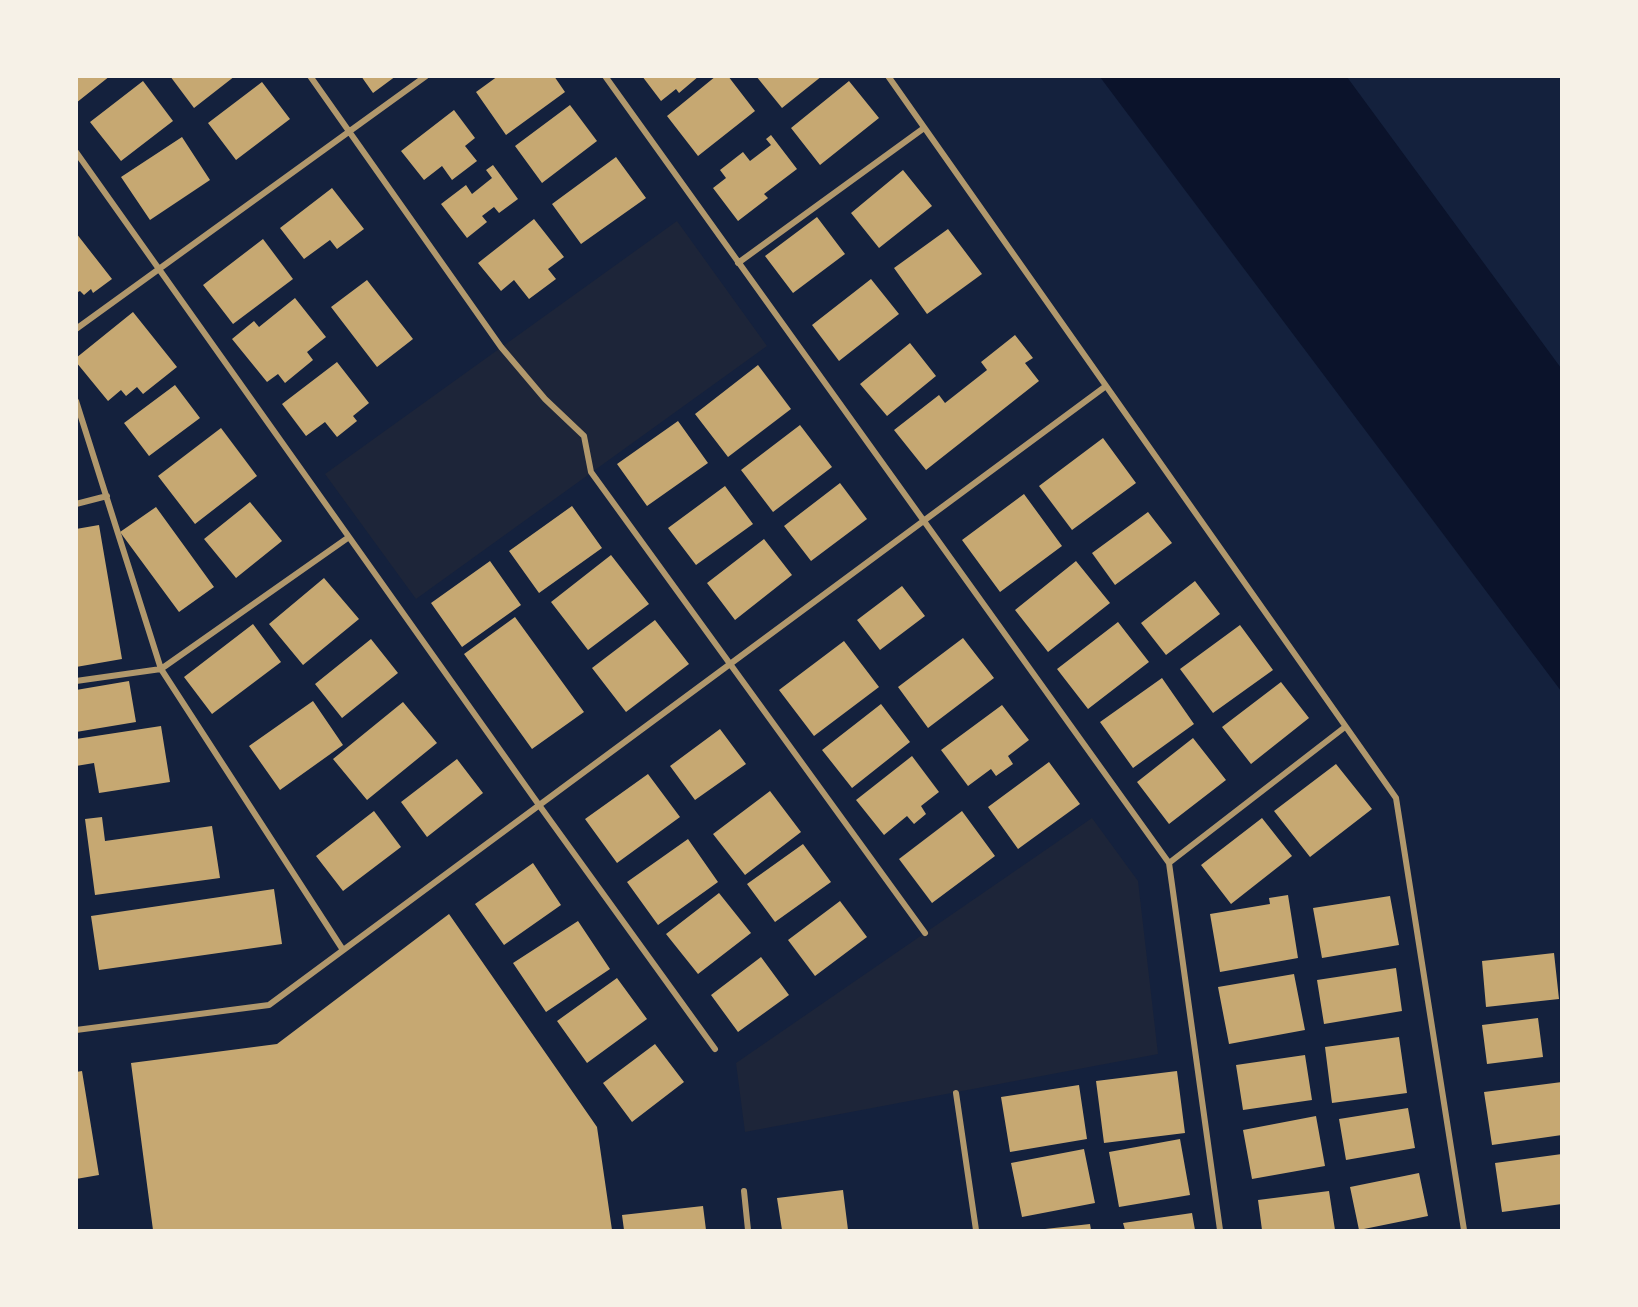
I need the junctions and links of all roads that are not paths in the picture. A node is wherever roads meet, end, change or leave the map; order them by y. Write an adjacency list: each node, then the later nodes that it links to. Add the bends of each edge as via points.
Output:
1 (310, 76): 6 (street)
2 (426, 76): 6 (street)
3 (605, 76): 8 (street)
4 (888, 76): 5 (street)
5 (924, 128): 8 (street); 11 (street)
6 (349, 132): 9 (street); 17 (street, via 501,347 545,399 584,436 591,472)
7 (76, 152): 9 (street)
8 (738, 263): 15 (street)
9 (159, 269): 10 (street); 16 (street)
10 (76, 329)
11 (1106, 386): 15 (street); 20 (street)
12 (76, 401): 13 (street)
13 (107, 496): 14 (street); 18 (street)
14 (76, 504)
15 (923, 521): 17 (street); 22 (street)
16 (349, 537): 18 (street); 21 (street)
17 (730, 664): 21 (street); 23 (street)
18 (161, 669): 19 (street); 24 (street)
19 (76, 681)
20 (1345, 727): 22 (street); 32 (street, via 1395,798)
21 (539, 805): 24 (street); 26 (street)
22 (1169, 863): 31 (street)
23 (925, 933)
24 (343, 950): 25 (street, via 269,1005)
25 (76, 1030)
26 (715, 1049)
27 (956, 1092): 30 (street)
28 (744, 1191): 29 (street)
29 (748, 1230)
30 (976, 1230)
31 (1220, 1230)
32 (1464, 1230)

